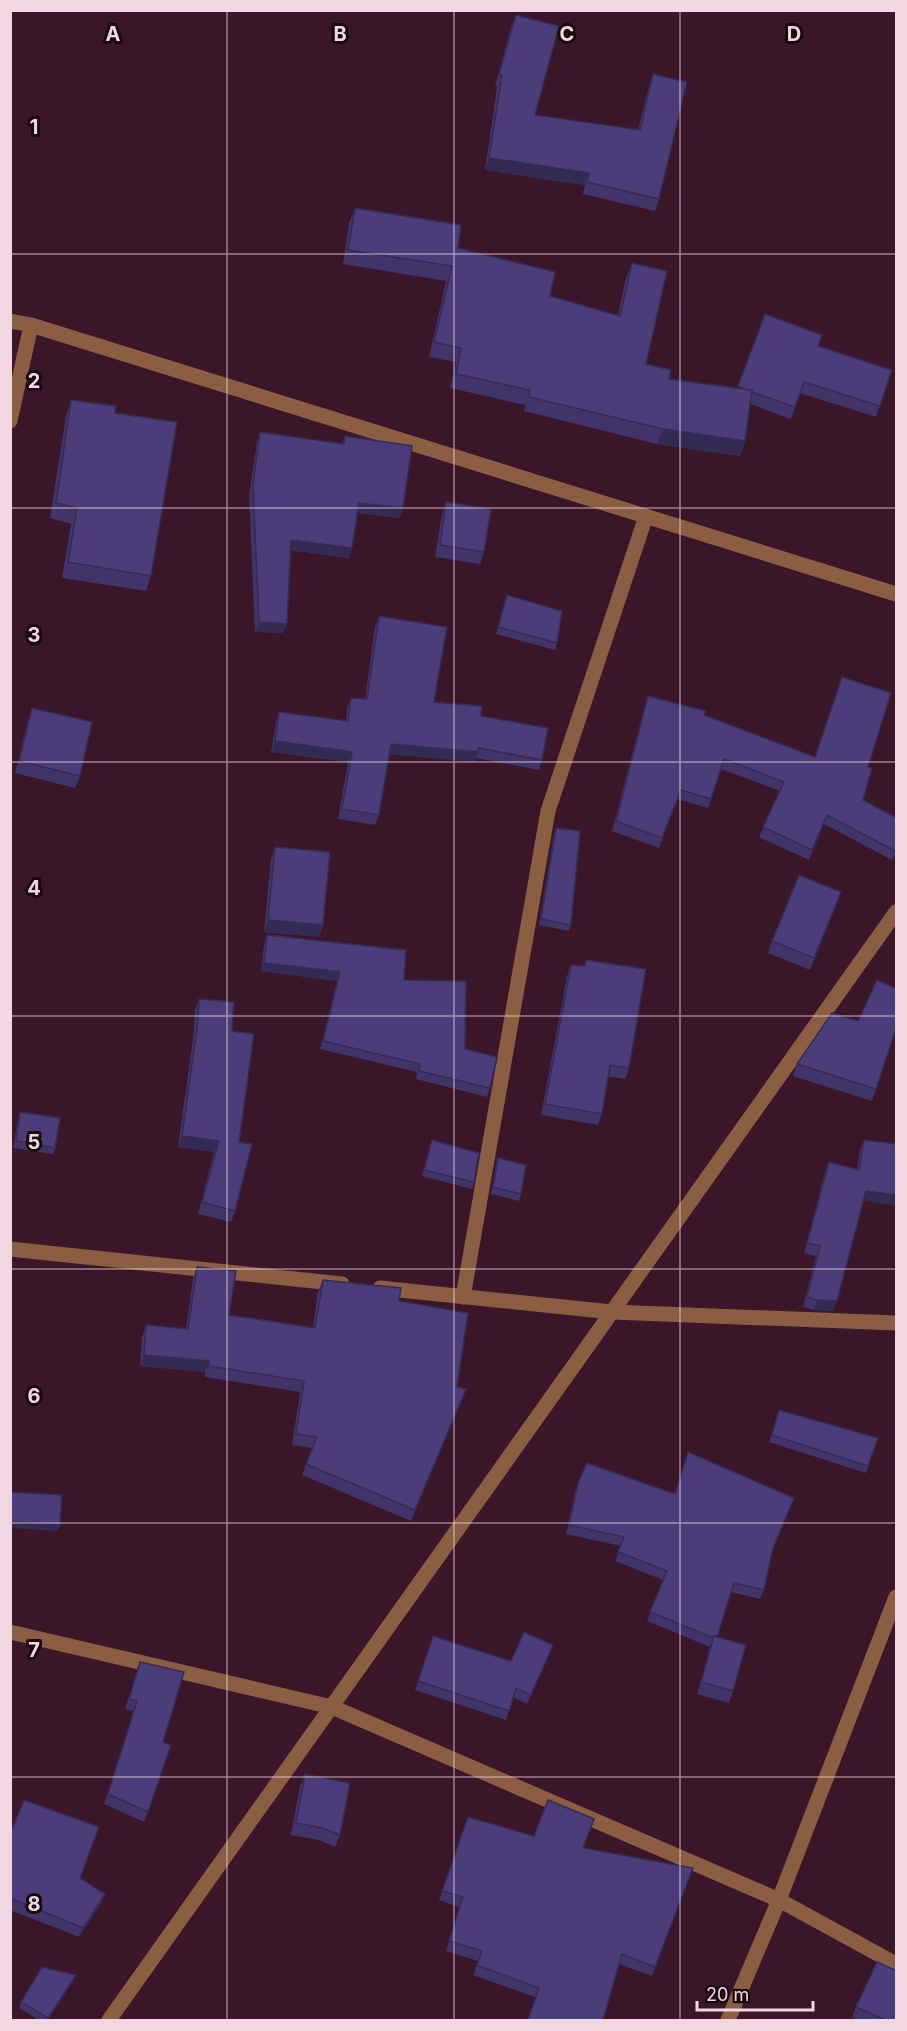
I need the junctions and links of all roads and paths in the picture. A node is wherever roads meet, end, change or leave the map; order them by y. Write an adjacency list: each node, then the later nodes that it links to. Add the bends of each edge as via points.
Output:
1 (10, 321): 2 (street)
2 (31, 325): 3 (street); 4 (street)
3 (10, 421)
4 (646, 516): 5 (street); 8 (street, via 548,811)
5 (897, 594)
6 (897, 912): 9 (street)
7 (10, 1249): 8 (street)
8 (463, 1297): 9 (street)
9 (612, 1312): 10 (street); 13 (street)
10 (897, 1323)
11 (897, 1597): 14 (street)
12 (10, 1632): 13 (street)
13 (332, 1707): 14 (street); 16 (street)
14 (779, 1900): 15 (street); 17 (street)
15 (897, 1964)
16 (109, 2020)
17 (728, 2020)

